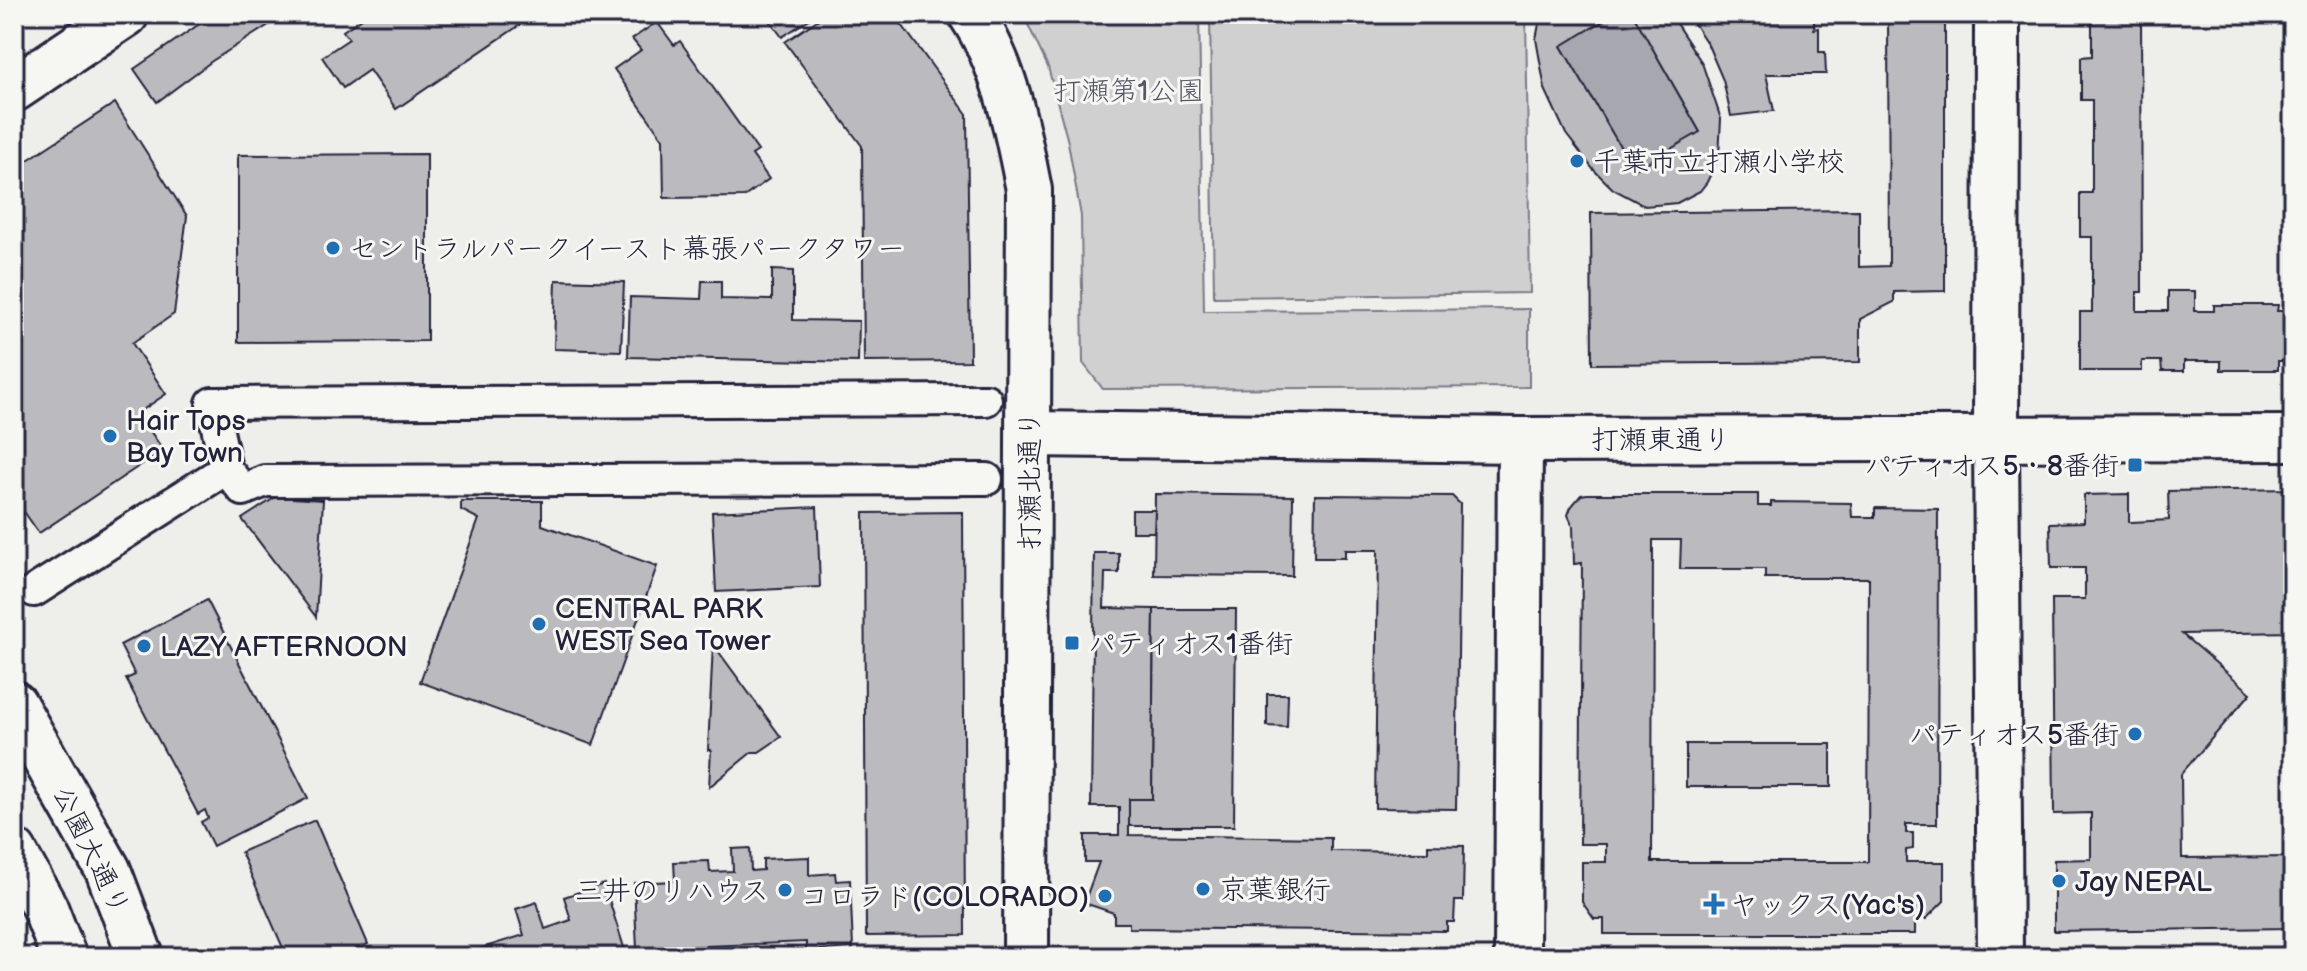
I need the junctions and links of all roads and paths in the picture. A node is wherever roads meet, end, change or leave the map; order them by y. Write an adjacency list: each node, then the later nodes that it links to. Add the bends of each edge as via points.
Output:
1 (126, 14): 4 (street)
2 (971, 14): 6 (street, 打瀬北通り, via 987,37 1013,108 1029,190)
3 (1997, 14): 7 (street)
4 (14, 89)
5 (986, 400): 10 (street, via 212,403)
6 (1029, 434): 9 (street, 打瀬東通り); 17 (street, 打瀬北通り)
7 (1996, 438): 8 (street, 打瀬東通り); 9 (street, 打瀬東通り); 19 (street)
8 (2293, 438)
9 (1520, 440): 18 (street)
10 (226, 469): 11 (street, via 243,490 265,481); 12 (street)
11 (987, 479)
12 (34, 591)
13 (14, 704): 16 (street, 公園大通り, via 108,870)
14 (14, 852): 15 (street)
15 (64, 957)
16 (141, 957)
17 (1026, 957)
18 (1517, 957)
19 (2000, 957)

